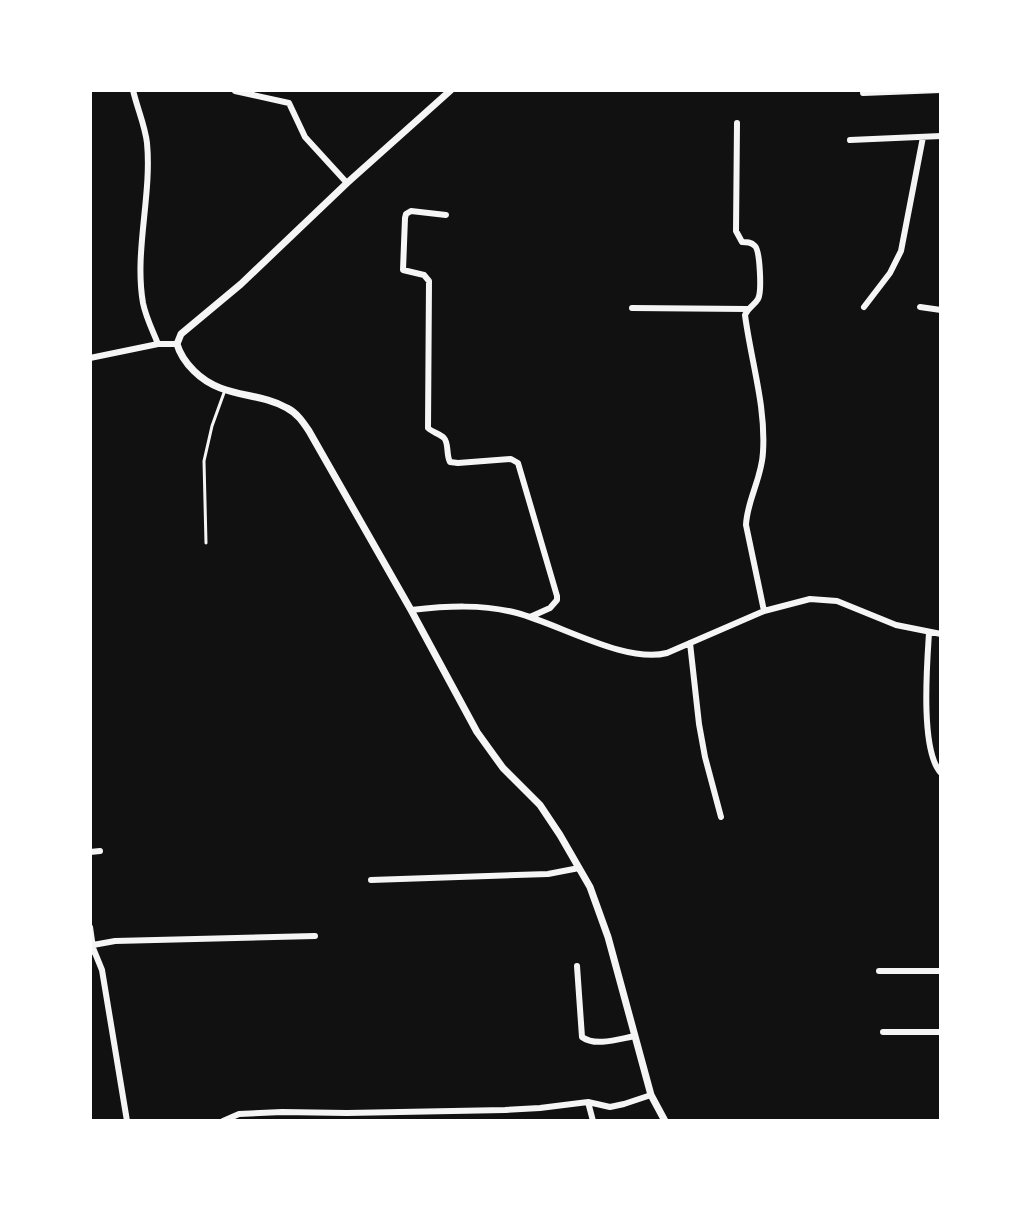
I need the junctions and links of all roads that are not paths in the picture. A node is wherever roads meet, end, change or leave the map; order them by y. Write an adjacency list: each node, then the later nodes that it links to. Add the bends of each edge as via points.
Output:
1 (133, 90): 17 (street, via 147,144 143,303)
2 (451, 90): 10 (street)
3 (941, 90): 5 (street)
4 (235, 91): 10 (street, via 291,104 305,137)
5 (863, 93)
6 (737, 123): 15 (street, via 737,235 756,247 759,261 760,293)
7 (941, 136): 8 (street)
8 (923, 137): 9 (street); 12 (street, via 901,251)
9 (850, 140)
10 (347, 183): 18 (street, via 181,334)
11 (446, 215): 24 (street, via 411,211 405,218 403,270 429,281 428,428 445,439 450,462 518,463 557,596 550,608)
12 (864, 307)
13 (920, 307): 16 (street)
14 (632, 308): 15 (street)
15 (747, 309): 23 (street, via 763,441 760,477 746,525)
16 (941, 310)
17 (158, 344): 18 (street); 19 (street)
18 (177, 344): 20 (street, via 197,374)
19 (90, 358)
20 (225, 390): 21 (lane, via 204,461); 22 (street, via 297,415)
21 (206, 543)
22 (411, 610): 24 (street, via 478,607); 32 (street, via 477,732 540,805)
23 (764, 611): 25 (street, via 810,599 837,601); 27 (street)
24 (530, 617): 27 (street, via 643,655)
25 (929, 633): 26 (street); 28 (street, via 930,747)
26 (941, 634)
27 (690, 643): 29 (street, via 703,746)
28 (941, 773)
29 (721, 817)
30 (100, 851): 31 (street)
31 (90, 852)
32 (579, 868): 33 (street, via 548,874); 42 (street, via 608,937)
33 (371, 880)
34 (90, 927): 36 (street)
35 (315, 936): 36 (street, via 115,941)
36 (92, 949): 45 (street, via 102,970)
37 (577, 966): 42 (street, via 580,1032 585,1040)
38 (879, 971): 39 (street)
39 (941, 971)
40 (883, 1032): 41 (street)
41 (941, 1032)
42 (635, 1036): 43 (street)
43 (651, 1095): 44 (street, via 610,1107); 48 (street)
44 (588, 1102): 46 (street, via 505,1110 239,1114); 47 (street)
45 (127, 1121)
46 (223, 1121)
47 (593, 1121)
48 (665, 1121)

